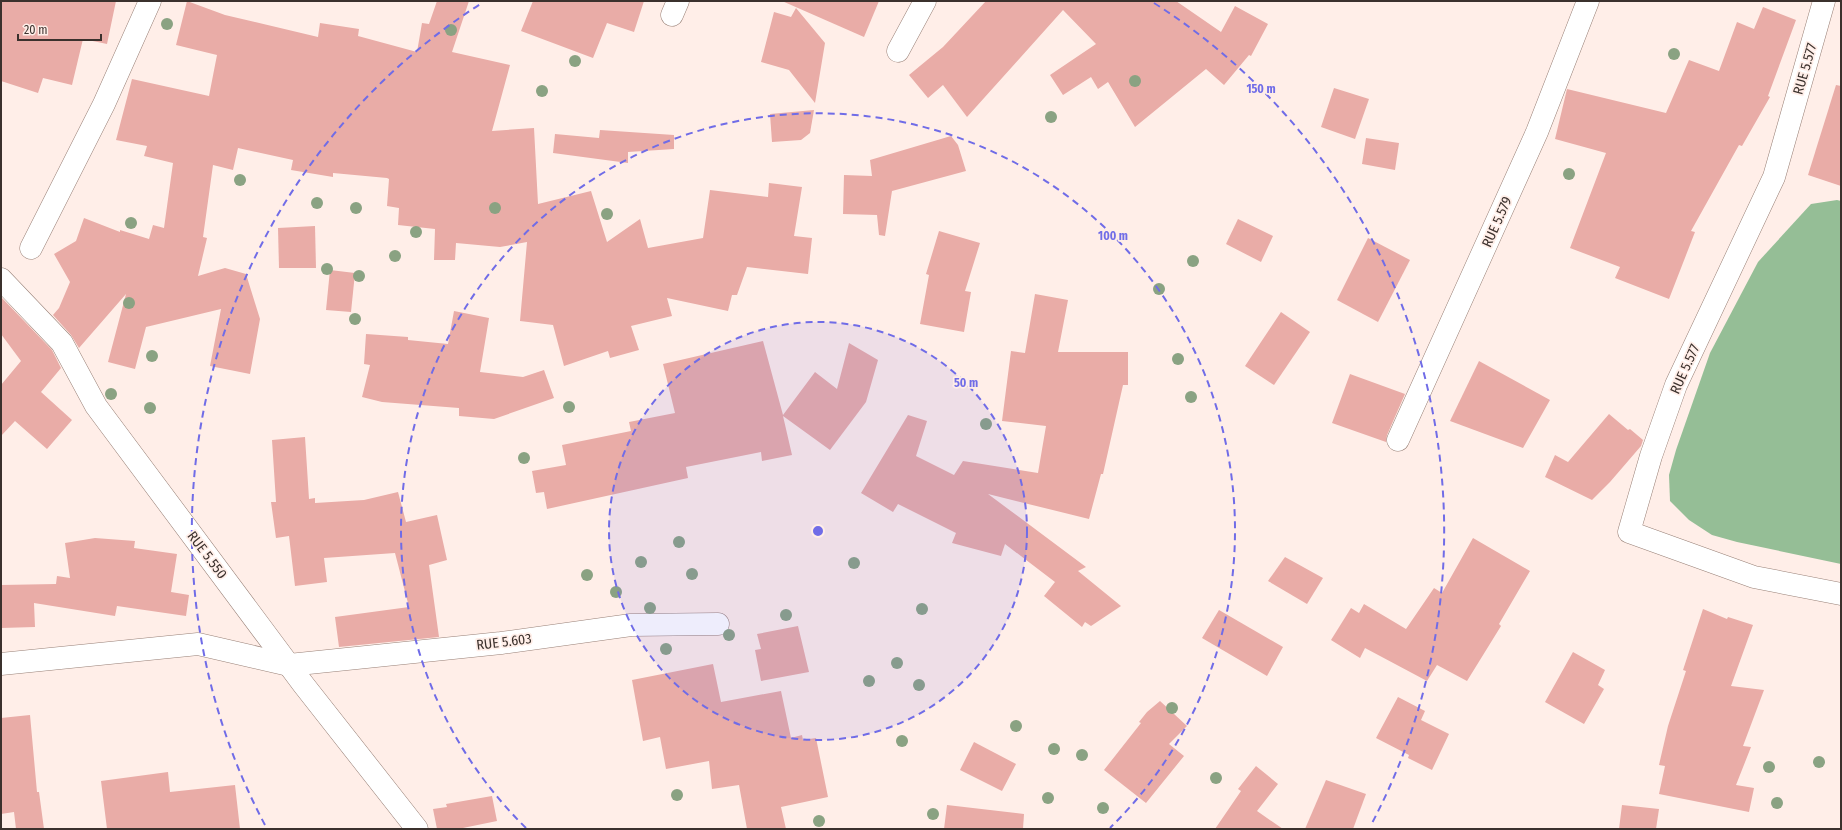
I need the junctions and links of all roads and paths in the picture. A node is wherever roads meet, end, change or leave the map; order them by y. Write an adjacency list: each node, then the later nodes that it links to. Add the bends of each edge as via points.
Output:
1 (150, 1): 6 (street, via 104,104)
2 (925, 1): 5 (street)
3 (1588, 1): 8 (street, RUE 5.579, via 1537,132)
4 (1824, 1): 9 (street, RUE 5.577, via 1774,178 1676,385 1651,456 1629,532 1754,577)
5 (898, 51)
6 (31, 248)
7 (1, 279): 12 (street, RUE 5.550, via 62,343 96,406)
8 (1398, 440)
9 (1841, 594)
10 (718, 624): 12 (street, RUE 5.603, via 631,625 501,643)
11 (1, 664): 12 (street, RUE 5.603, via 198,644)
12 (289, 665): 13 (street, RUE 5.550)
13 (417, 829)

